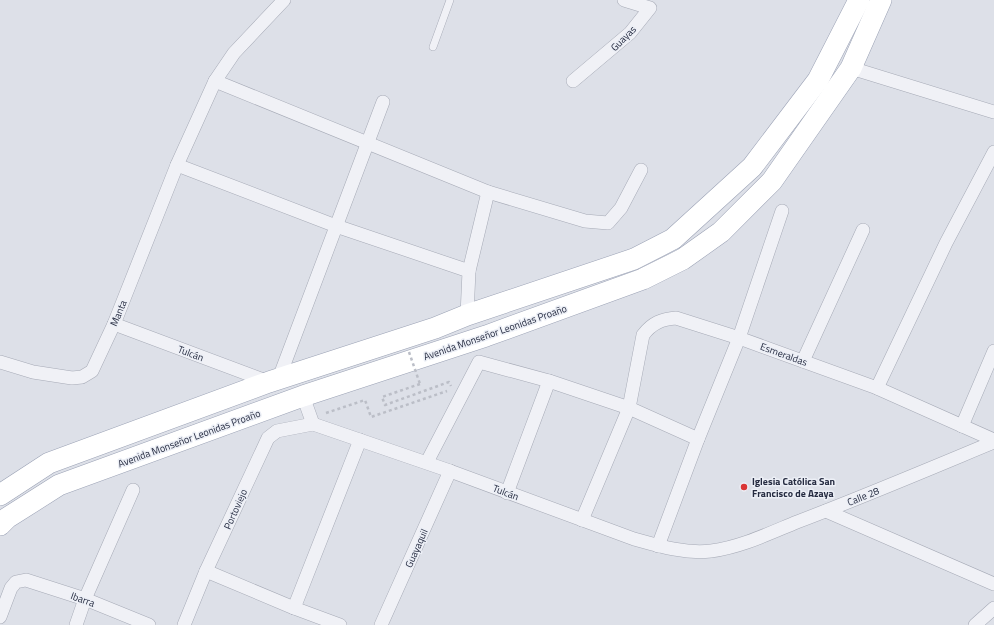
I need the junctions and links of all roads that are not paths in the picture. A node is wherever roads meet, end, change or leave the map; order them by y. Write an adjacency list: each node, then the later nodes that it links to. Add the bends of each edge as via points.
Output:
1 (284, 0): 9 (street, Manta, via 234,53)
2 (450, 0): 7 (lane)
3 (624, 0): 6 (street, Guayas)
4 (859, 0): 22 (main road, via 818,80 752,167 673,239 634,259)
5 (881, 0): 8 (main road, Avenida Monseñor Leonidas Proaño)
6 (651, 4): 10 (street, Guayas, via 630,33)
7 (434, 47)
8 (851, 68): 12 (street); 31 (main road, Avenida Monseñor Leonidas Proaño, via 772,181 721,232 683,259 643,280 486,336)
9 (215, 81): 13 (street); 15 (street, Manta)
10 (573, 81)
11 (383, 102): 13 (street)
12 (994, 112)
13 (368, 143): 17 (street); 19 (street)
14 (994, 152): 30 (street, via 946,243)
15 (177, 165): 19 (street); 23 (street, Manta)
16 (641, 170): 17 (street, via 621,208 608,222 585,221)
17 (488, 192): 21 (street)
18 (782, 211): 24 (street)
19 (336, 226): 21 (street); 28 (street)
20 (863, 230): 26 (street)
21 (469, 271): 22 (street)
22 (466, 315): 28 (main road, via 435,328)
23 (114, 324): 27 (street, Manta, via 92,371 82,377 72,378 33,372); 28 (street, Tulcán)
24 (739, 338): 26 (street, Esmeraldas); 32 (street, Esmeraldas, via 676,318 656,322 643,335); 35 (street)
25 (994, 351): 34 (street)
26 (803, 361): 30 (street, Esmeraldas)
27 (0, 362)
28 (274, 380): 42 (main road, via 49,463)
29 (550, 381): 32 (street); 38 (street, via 479,362); 41 (street)
30 (876, 388): 34 (street, Esmeraldas)
31 (303, 396): 33 (street); 45 (main road, Avenida Monseñor Leonidas Proaño, via 59,485)
32 (629, 408): 35 (street); 44 (street, Esmeraldas)
33 (312, 421): 36 (street, Tulcán); 48 (street, Portoviejo, via 277,431 268,438)
34 (962, 426): 37 (street, Esmeraldas)
35 (698, 439): 46 (street)
36 (360, 440): 38 (street, Tulcán); 51 (street)
37 (994, 441): 43 (street, Calle 28)
38 (426, 462): 39 (street, Tulcán)
39 (450, 470): 41 (street, Tulcán); 58 (street, Guayaquil)
40 (133, 490): 50 (street)
41 (506, 493): 44 (street, Tulcán)
42 (0, 495)
43 (826, 511): 47 (street, Calle 28); 49 (street)
44 (582, 520): 46 (street, Tulcán)
45 (0, 525)
46 (658, 546): 47 (street, Tulcán, via 687,551 710,551)
47 (731, 547)
48 (206, 571): 51 (street); 56 (street, Portoviejo)
49 (994, 584)
50 (85, 599): 53 (street, Ibarra, via 26,580 16,582); 54 (street); 55 (street, Ibarra)
51 (294, 608): 57 (street)
52 (994, 608): 59 (street)
53 (0, 617)
54 (76, 625)
55 (149, 625)
56 (184, 625)
57 (340, 625)
58 (381, 625)
59 (975, 625)

